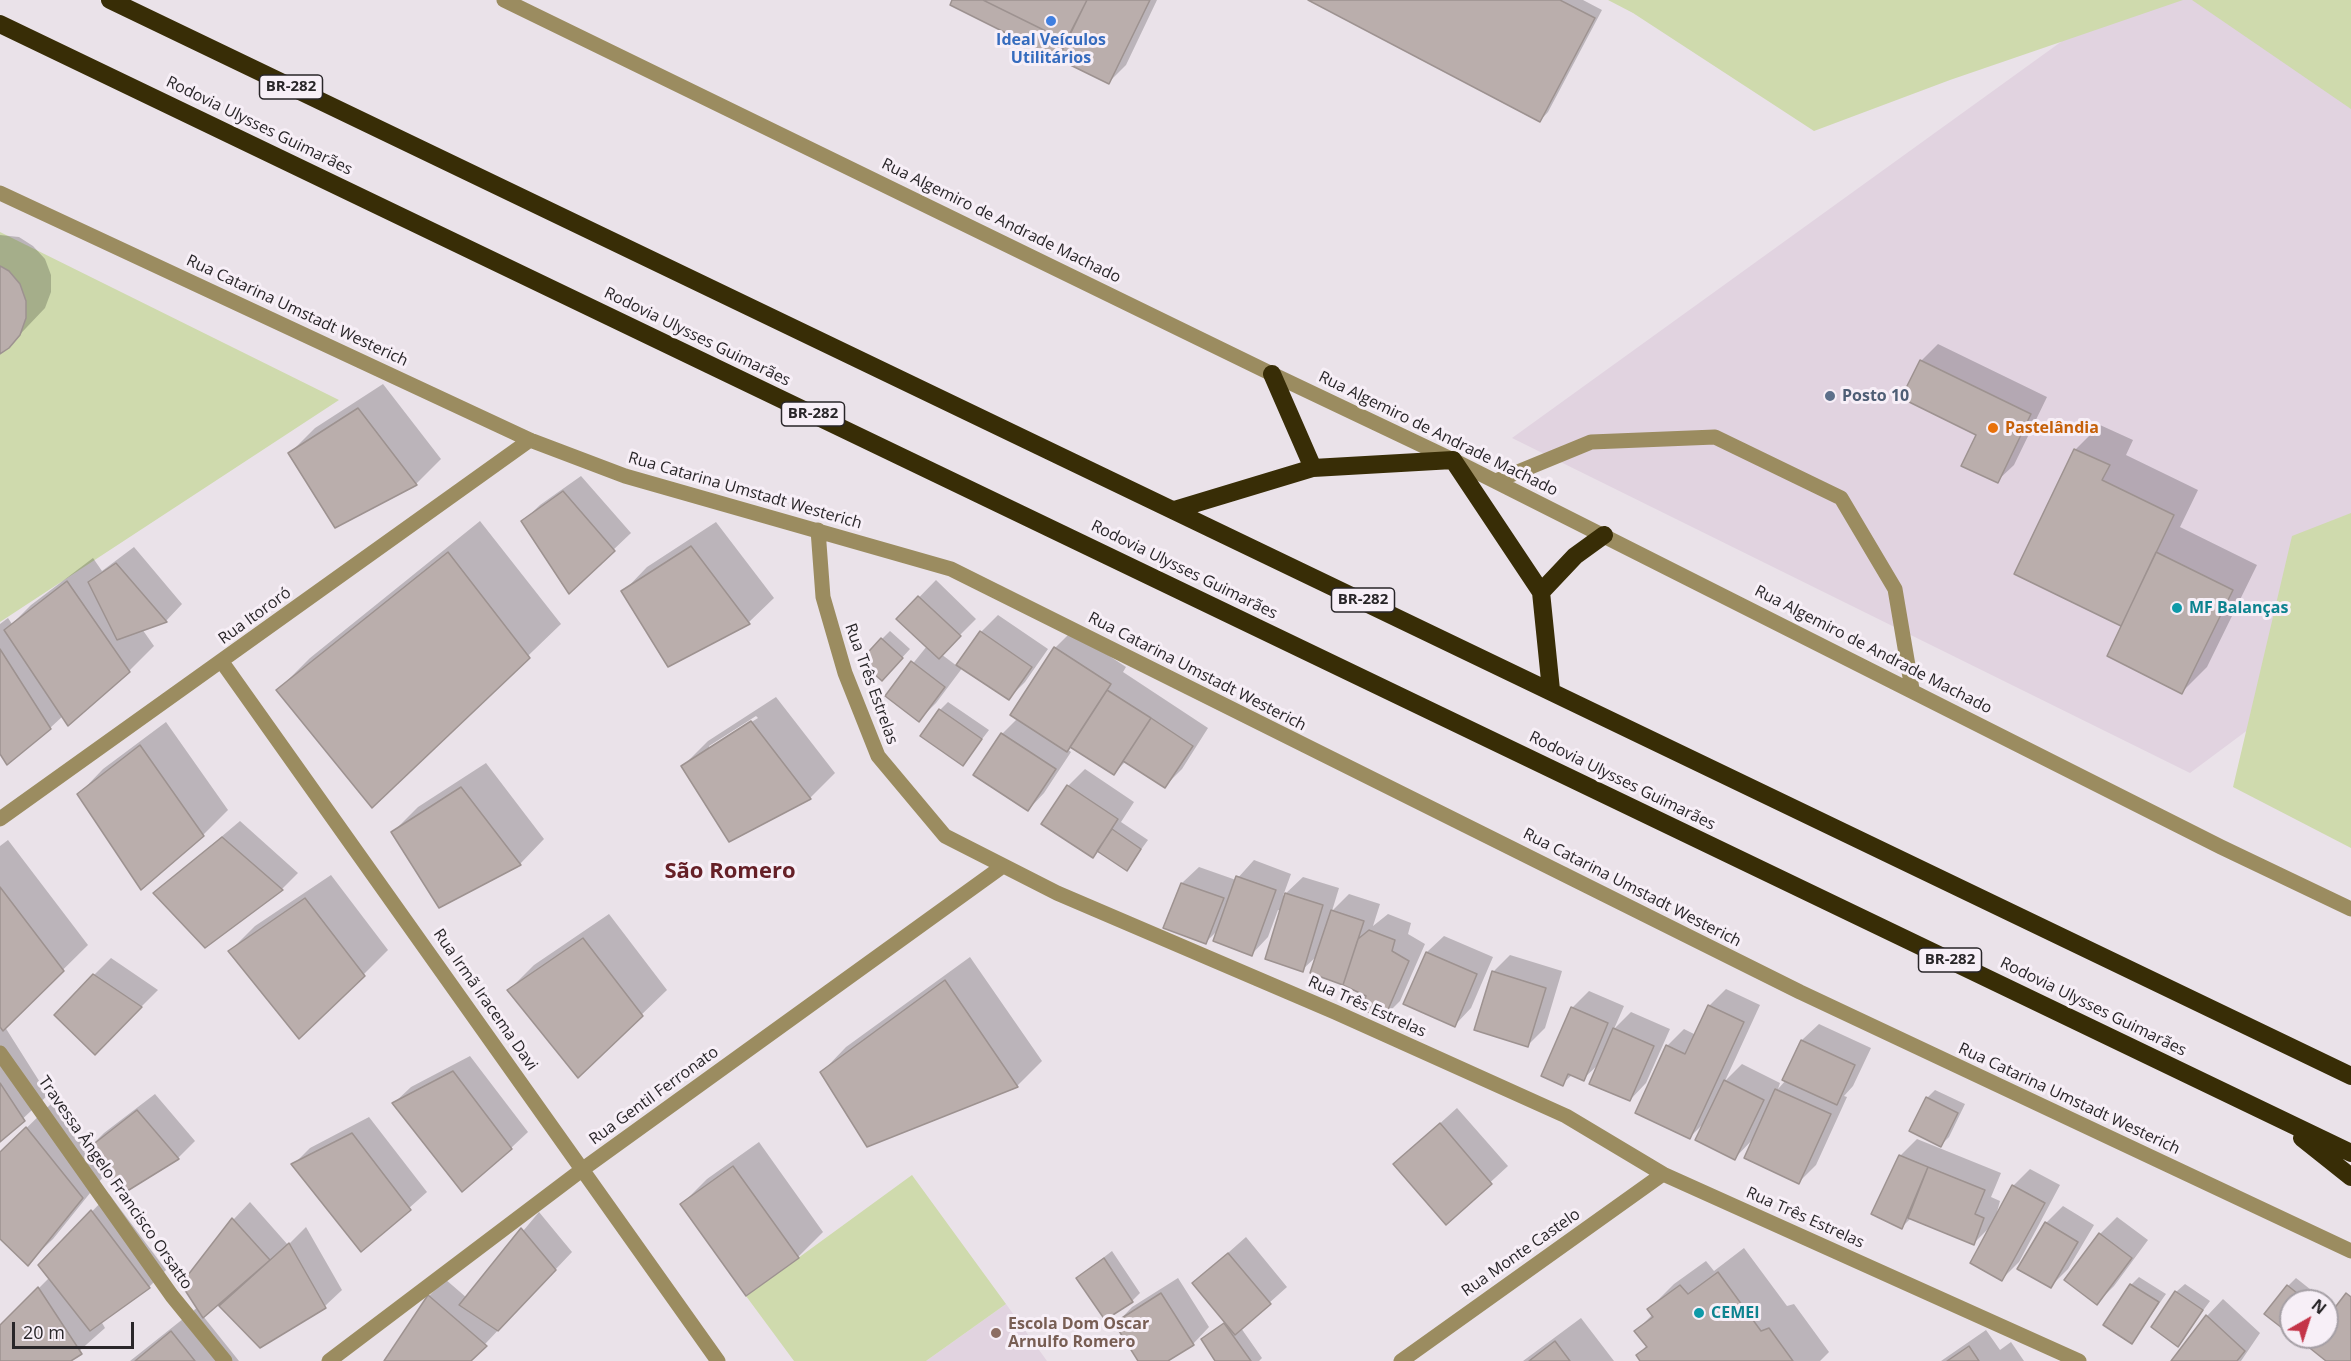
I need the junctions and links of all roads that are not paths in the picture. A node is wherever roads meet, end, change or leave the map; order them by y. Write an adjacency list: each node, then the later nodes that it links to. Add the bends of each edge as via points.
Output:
1 (110, 0): 10 (highway, BR-282)
2 (511, 2): 5 (street, Rua Algemiro de Andrade Machado)
3 (0, 24): 22 (highway, Rodovia Ulysses Guimarães / BR-282)
4 (0, 193): 6 (street, Rua Catarina Umstadt Westerich)
5 (1272, 374): 7 (street, Rua Algemiro de Andrade Machado); 8 (highway)
6 (530, 440): 11 (street, Rua Catarina Umstadt Westerich, via 625,476); 14 (street, Rua Itororó)
7 (1453, 460): 8 (highway); 9 (street, Rua Algemiro de Andrade Machado); 13 (highway)
8 (1314, 468): 10 (highway)
9 (1497, 481): 12 (street, Rua Algemiro de Andrade Machado); 15 (street, via 1591,442 1715,437 1841,498 1895,589)
10 (1174, 510): 16 (highway, BR-282)
11 (818, 530): 18 (street, Rua Três Estrelas, via 823,597 845,673 878,756 945,836); 27 (street, Rua Catarina Umstadt Westerich, via 951,569 1800,992)
12 (1605, 535): 13 (highway, via 1575,556); 15 (street, Rua Algemiro de Andrade Machado)
13 (1541, 592): 16 (highway)
14 (222, 662): 17 (street, Rua Itororó); 24 (street, Rua Irmã Iracema Davi)
15 (1912, 689): 19 (street, Rua Algemiro de Andrade Machado)
16 (1551, 690): 21 (highway, BR-282)
17 (0, 819)
18 (1003, 866): 24 (street, Rua Gentil Ferronato); 25 (street, Rua Três Estrelas, via 1566,1116)
19 (2351, 909)
20 (0, 1053): 28 (street, Travessa Ângelo Francisco Orsatto, via 172,1296)
21 (2351, 1076)
22 (2275, 1116): 23 (highway, Rodovia Ulysses Guimarães / BR-282); 26 (highway)
23 (2351, 1153)
24 (584, 1169): 29 (street, Rua Gentil Ferronato); 30 (street, Rua Irmã Iracema Davi)
25 (1663, 1174): 31 (street, Rua Monte Castelo); 32 (street, Rua Três Estrelas)
26 (2351, 1177)
27 (2351, 1251)
28 (225, 1361)
29 (329, 1361)
30 (718, 1361)
31 (1401, 1361)
32 (2079, 1361)

